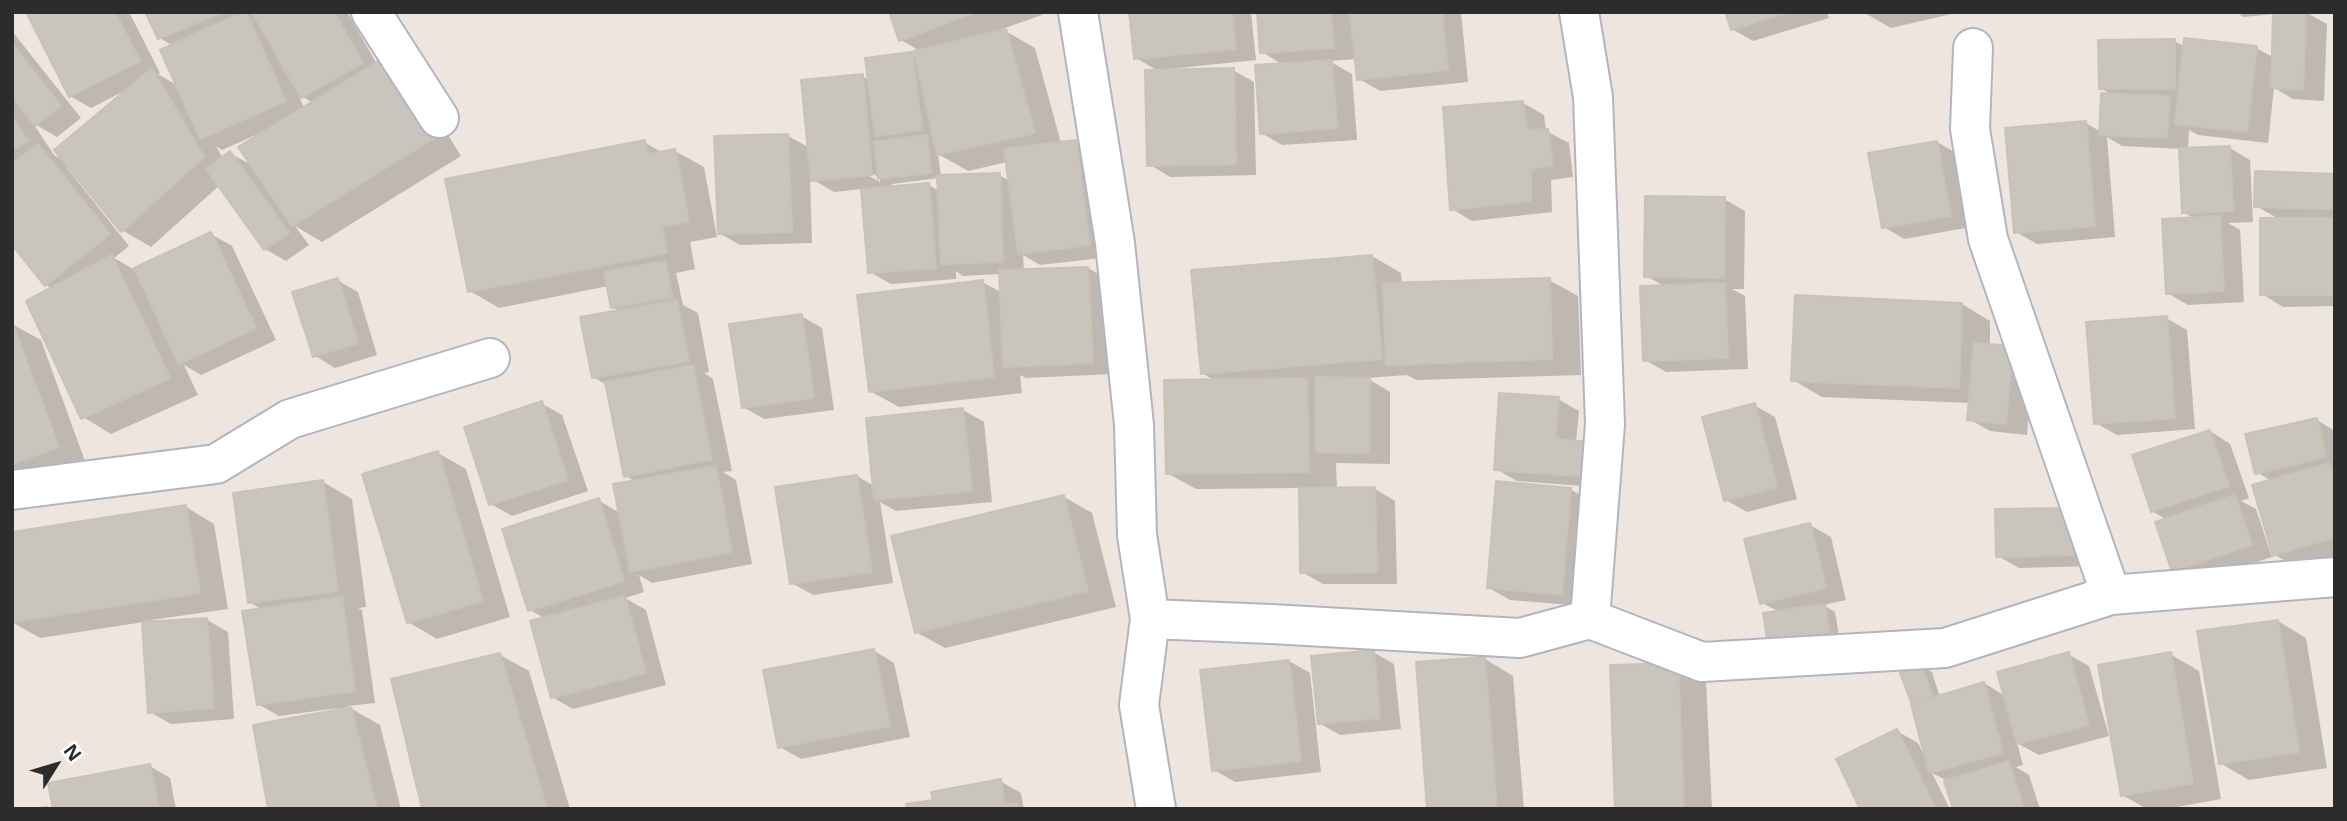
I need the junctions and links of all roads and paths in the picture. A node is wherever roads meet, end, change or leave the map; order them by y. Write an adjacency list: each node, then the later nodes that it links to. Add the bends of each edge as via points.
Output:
1 (371, 12): 5 (street)
2 (1078, 12): 10 (street, via 1115,243 1134,425 1137,535)
3 (1579, 12): 11 (street, via 1592,97 1605,424)
4 (1973, 48): 9 (street, via 1970,129 1988,239)
5 (439, 118)
6 (490, 358): 7 (street, via 290,419 216,464)
7 (12, 490)
8 (2335, 577): 9 (street)
9 (2111, 594): 11 (street, via 1945,648 1702,662)
10 (1150, 619): 11 (street, via 1520,638); 12 (street, via 1139,705)
11 (1590, 619)
12 (1156, 809)

